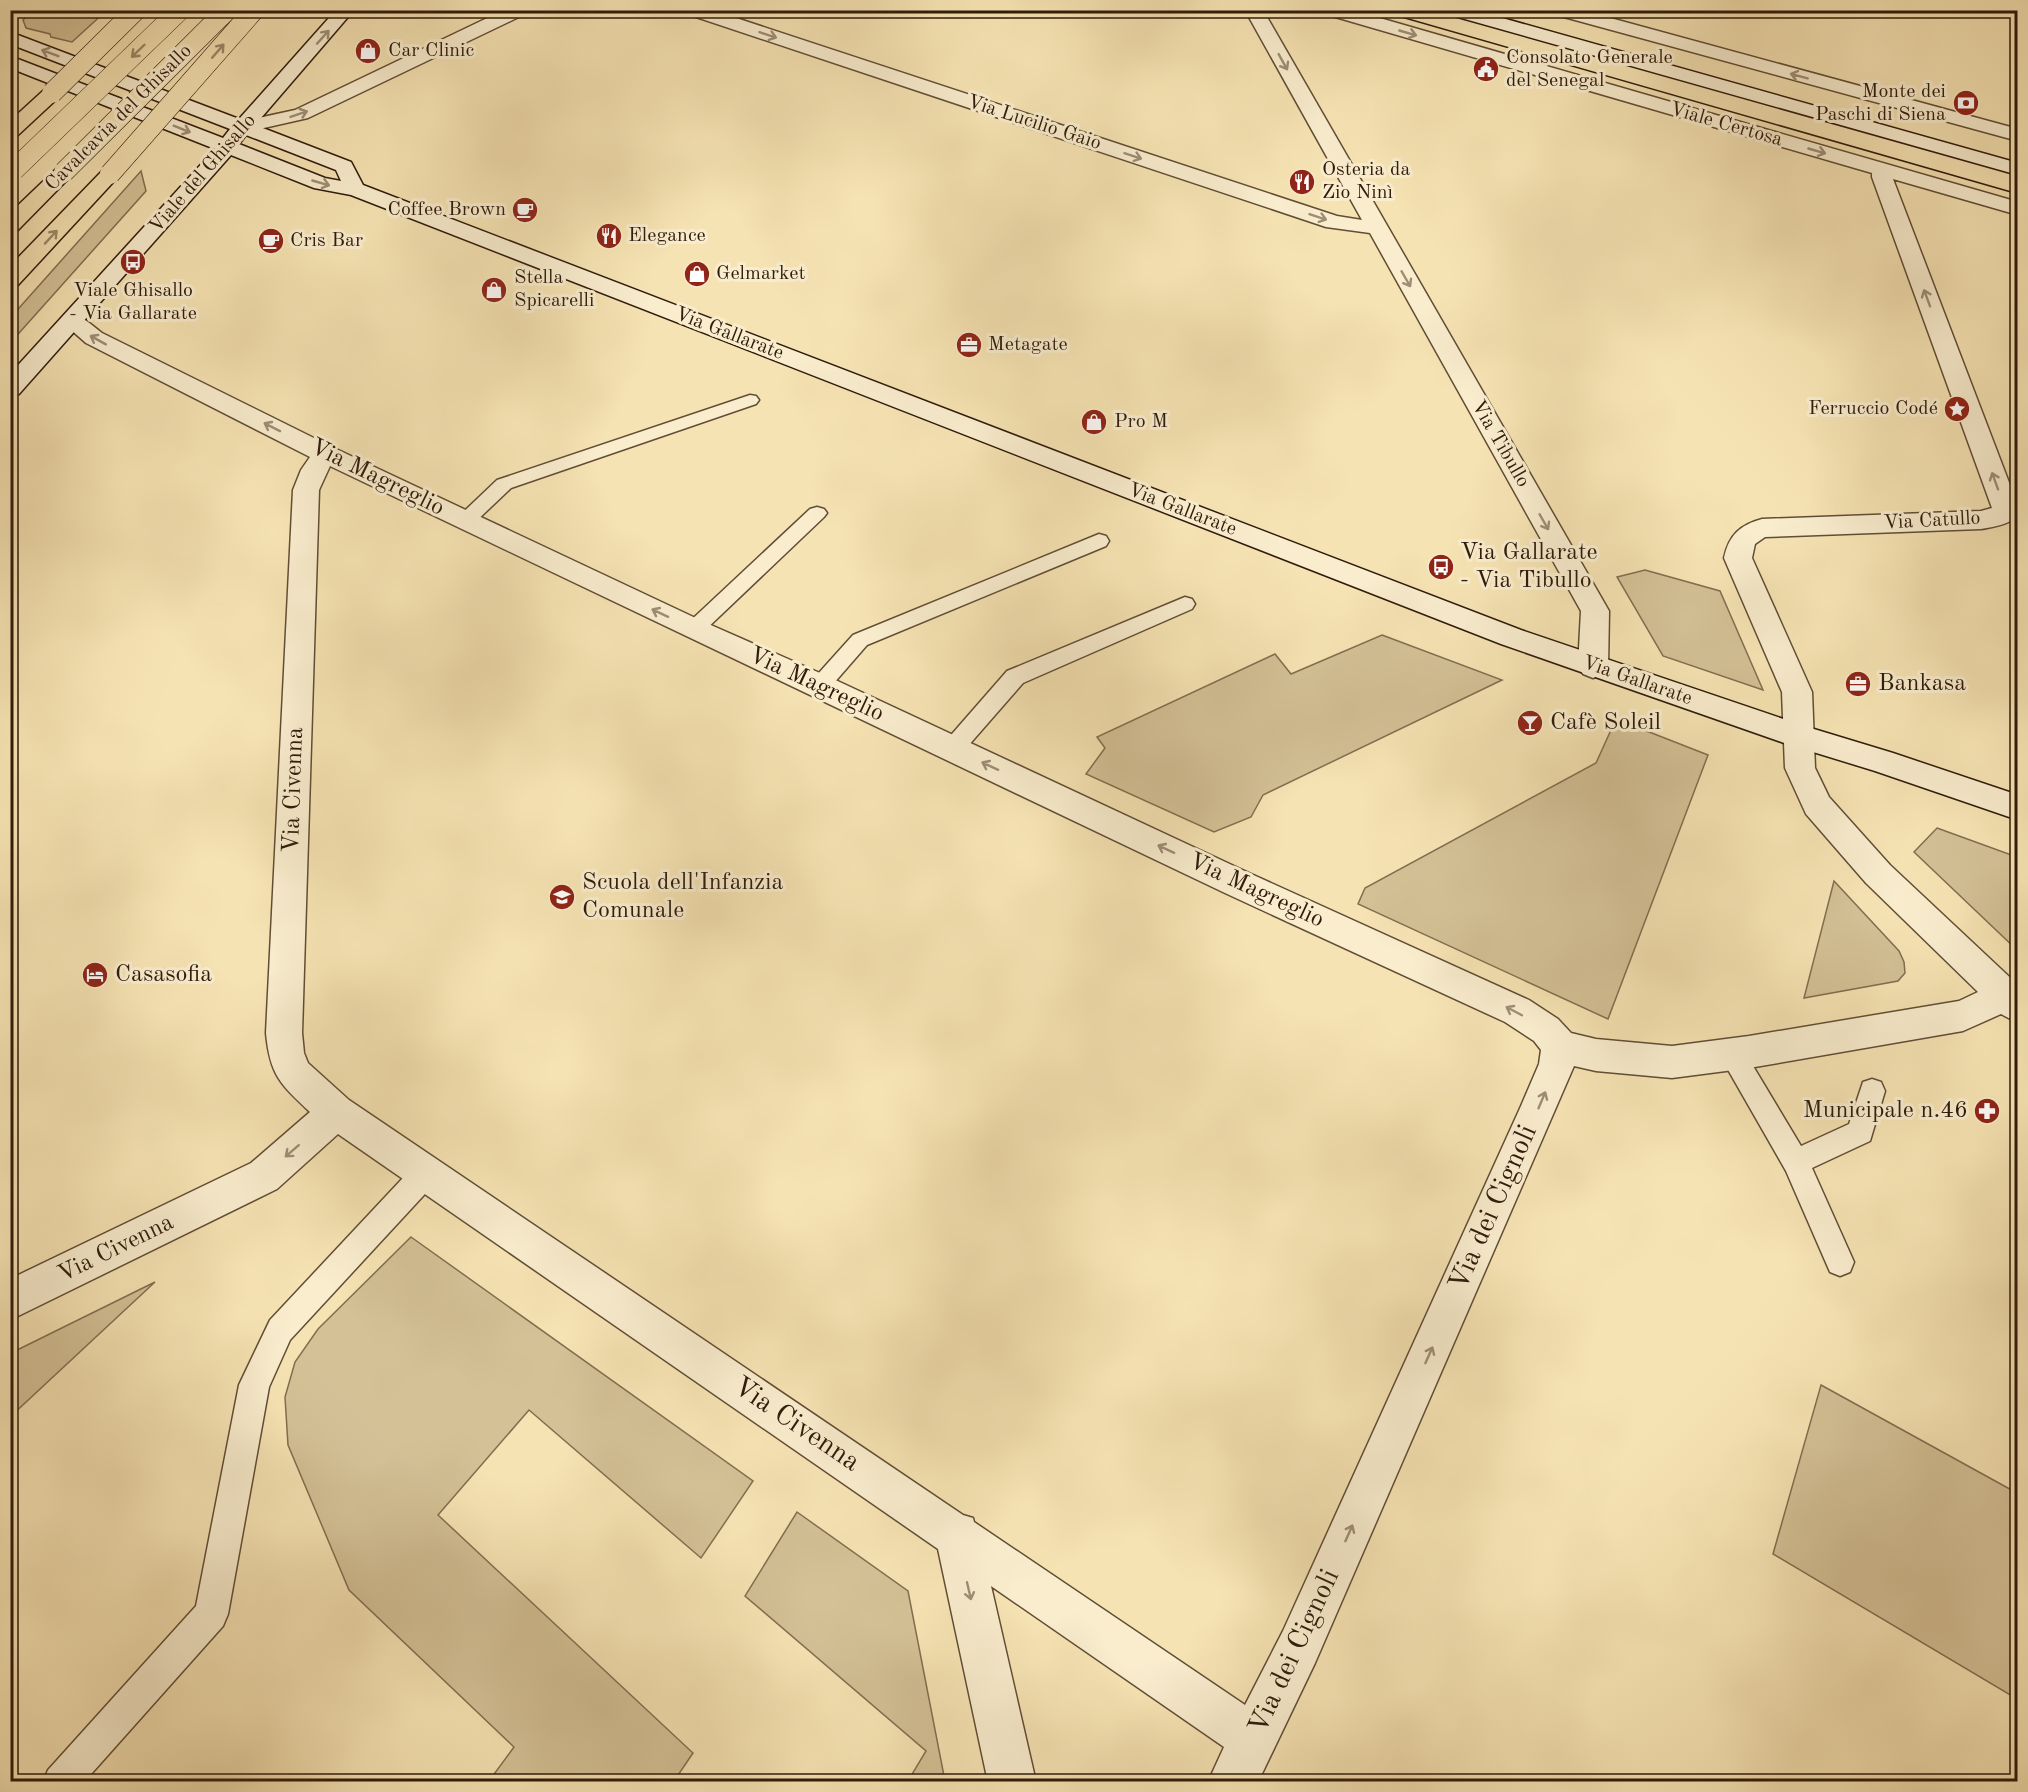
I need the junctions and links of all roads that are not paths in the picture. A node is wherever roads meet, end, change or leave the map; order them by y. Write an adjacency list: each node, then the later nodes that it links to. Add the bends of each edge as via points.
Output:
1 (136, 10): 14 (highway, bridge)
2 (180, 10): 22 (highway, Cavalcavia del Ghisallo, one-way to 22, bridge)
3 (227, 10): 25 (highway, Cavalcavia del Ghisallo, bridge)
4 (254, 10): 27 (highway, one-way to 4, bridge, via 110,174)
5 (346, 10): 16 (street, Viale del Ghisallo, one-way to 5)
6 (519, 10): 16 (street, one-way to 6, via 310,110)
7 (693, 10): 26 (street, Via Lucilio Gaio, one-way to 26, via 1334,222)
8 (1254, 10): 26 (street, Via Tibullo, one-way to 26)
9 (1331, 10): 21 (street, Viale Certosa, one-way to 21)
10 (1453, 10): 20 (street, Viale Certosa)
11 (1559, 10): 18 (street, one-way to 11)
12 (10, 37): 16 (street, one-way to 12)
13 (10, 62): 19 (street, Via Gallarate, one-way to 19)
14 (52, 93): 15 (highway); 17 (highway)
15 (10, 124)
16 (242, 127): 19 (street, Viale del Ghisallo); 23 (street, via 344,166)
17 (10, 132)
18 (2018, 135)
19 (227, 147): 23 (street, Via Gallarate, one-way to 23, via 321,184); 28 (street, Viale del Ghisallo)
20 (2018, 169)
21 (1882, 170): 24 (street, Viale Certosa); 39 (street, Via Catullo, one-way to 21, via 1797,692 1738,558 1746,534 1762,528 1981,520 1998,517 2006,510)
22 (12, 171)
23 (355, 189): 37 (street, Via Gallarate)
24 (2018, 209)
25 (10, 225)
26 (1377, 228): 37 (street, Via Tibullo, one-way to 37, via 1595,611)
27 (10, 280)
28 (72, 321): 29 (street, Viale del Ghisallo); 31 (street, Via Magreglio, one-way to 28, via 94,338)
29 (10, 389)
30 (750, 400): 33 (lane, via 504,484)
31 (325, 454): 33 (street, Via Magreglio); 46 (street, Via Civenna, via 306,490 284,1033 294,1074)
32 (817, 513): 36 (lane)
33 (465, 520): 36 (street, Via Magreglio, one-way to 33)
34 (1099, 541): 38 (lane, via 860,640)
35 (1185, 604): 40 (lane, via 1015,677)
36 (694, 629): 38 (street, Via Magreglio)
37 (1593, 667): 39 (street, Via Gallarate)
38 (819, 685): 40 (street, Via Magreglio)
39 (1798, 736): 41 (street, Via Gallarate); 42 (street, via 1800,768 1817,806 1878,874)
40 (953, 748): 43 (street, Via Magreglio, one-way to 40, via 1546,1030 1517,1011)
41 (2018, 808)
42 (2011, 1002): 44 (street, via 1963,1016)
43 (1560, 1047): 44 (street, via 1596,1055 1672,1062); 52 (street, Via dei Cignoli, one-way to 43, via 1299,1647 1538,1108)
44 (1732, 1054): 47 (lane)
45 (1872, 1091): 47 (lane, via 1860,1132)
46 (336, 1112): 48 (street, Via Civenna); 50 (street, Via Civenna, one-way to 50, via 264,1176)
47 (1796, 1162): 49 (lane)
48 (426, 1173): 51 (street, Via Civenna); 53 (lane, via 280,1330 254,1385 211,1614)
49 (1840, 1262)
50 (10, 1300)
51 (957, 1534): 52 (street, Via Civenna); 54 (street, one-way to 54)
52 (1254, 1739): 55 (street, Via dei Cignoli)
53 (60, 1782)
54 (1012, 1782)
55 (1232, 1782)

